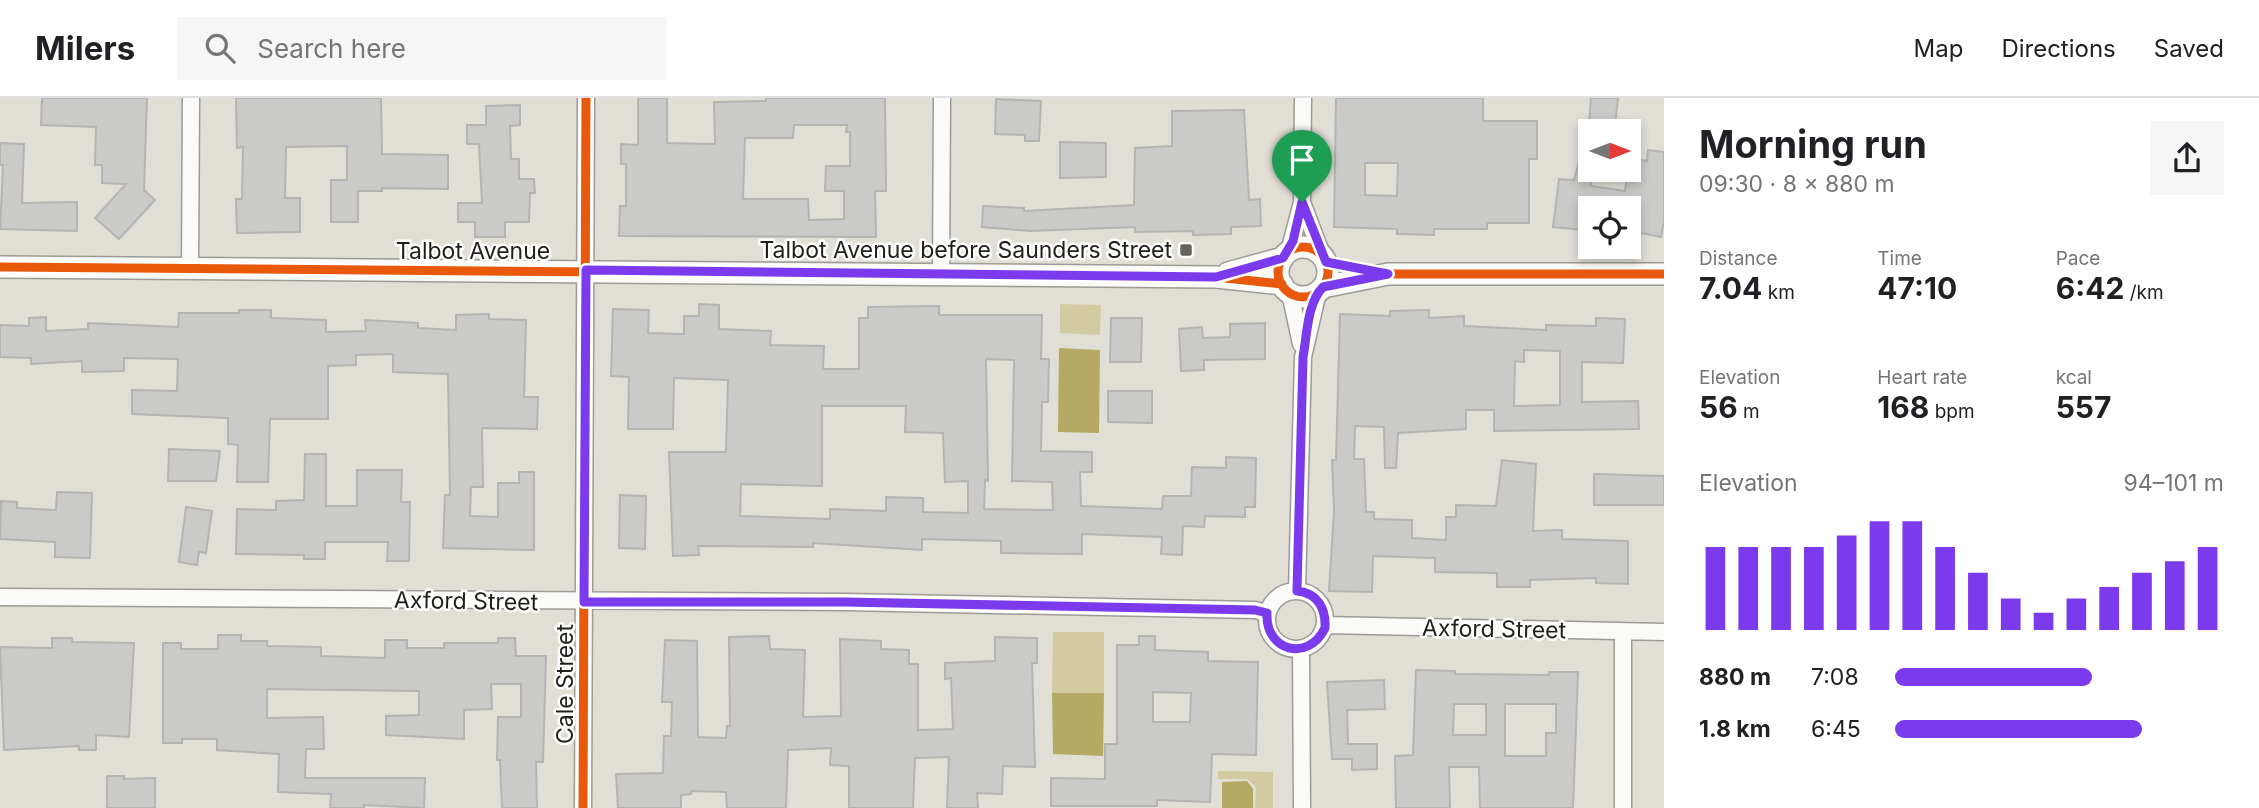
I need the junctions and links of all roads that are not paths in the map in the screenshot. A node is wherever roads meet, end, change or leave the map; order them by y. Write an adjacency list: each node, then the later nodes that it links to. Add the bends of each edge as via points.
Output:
1 (191, 98): 9 (street)
2 (586, 98): 10 (street, Cale Street)
3 (942, 98): 13 (street)
4 (1303, 98): 5 (street)
5 (1302, 202): 6 (street); 7 (street)
6 (1286, 255): 7 (street, via 1310,247); 14 (street, Talbot Avenue); 15 (street, via 1279,272)
7 (1324, 259): 11 (street); 16 (street, via 1328,275)
8 (0, 267): 9 (street, Talbot Avenue)
9 (190, 270): 10 (street, Talbot Avenue)
10 (586, 270): 13 (street, Talbot Avenue); 20 (street, Cale Street)
11 (1388, 274): 12 (street); 16 (street)
12 (1664, 274)
13 (941, 276): 14 (street, Talbot Avenue)
14 (1216, 277): 15 (street, Talbot Avenue)
15 (1286, 289): 16 (street, via 1301,297); 17 (street)
16 (1321, 289): 17 (street)
17 (1303, 357): 18 (street)
18 (1297, 591): 21 (street, via 1282,594); 22 (street, via 1317,599)
19 (0, 597): 20 (street, Axford Street)
20 (584, 602): 21 (street, Axford Street, via 872,603); 26 (street, Cale Street)
21 (1267, 613): 25 (street, via 1276,642)
22 (1325, 625): 23 (street, Axford Street); 25 (street, via 1320,638)
23 (1623, 632): 24 (street, Axford Street); 28 (street)
24 (1664, 632)
25 (1301, 649): 27 (street)
26 (583, 808)
27 (1302, 808)
28 (1623, 808)

